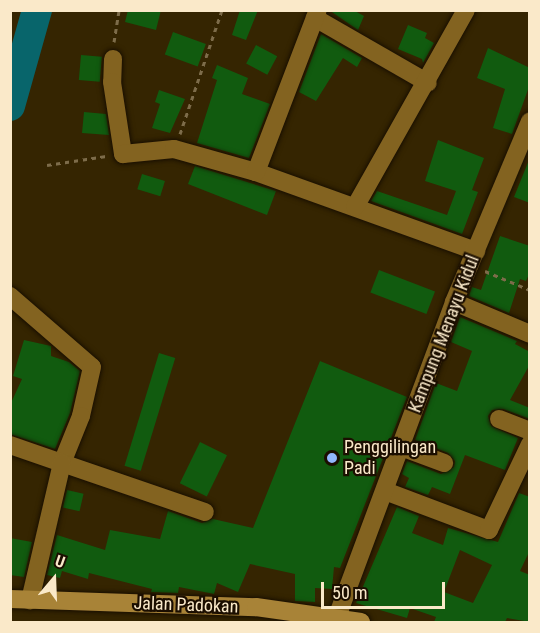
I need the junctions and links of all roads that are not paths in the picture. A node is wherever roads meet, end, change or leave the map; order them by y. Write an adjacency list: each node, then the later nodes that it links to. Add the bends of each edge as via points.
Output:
1 (466, 10): 4 (street)
2 (316, 14): 4 (street); 7 (street)
3 (113, 59): 7 (street, via 112,82 123,154 174,149)
4 (428, 83): 8 (street, via 380,157)
5 (530, 121): 6 (street, Kampung Menayu Kidul)
6 (526, 142): 9 (street, Kampung Menayu Kidul)
7 (256, 172): 8 (street)
8 (355, 207): 9 (street)
9 (474, 258): 11 (street, Kampung Menayu Kidul)
10 (10, 296): 18 (street, via 92,367 81,416)
11 (454, 302): 12 (street); 16 (street, Kampung Menayu Kidul)
12 (530, 334)
13 (499, 419): 14 (street)
14 (530, 431)
15 (10, 445): 18 (street)
16 (401, 447): 19 (street); 20 (street, Kampung Menayu Kidul)
17 (529, 450): 20 (street, via 489,530)
18 (62, 463): 21 (street); 23 (street)
19 (444, 463)
20 (385, 491): 24 (street, Kampung Menayu Kidul)
21 (205, 512)
22 (10, 599): 23 (main road, Jalan Padokan)
23 (30, 600): 24 (main road, Jalan Padokan, via 256,607)
24 (329, 618): 25 (main road, Jalan Padokan)
25 (361, 622)

